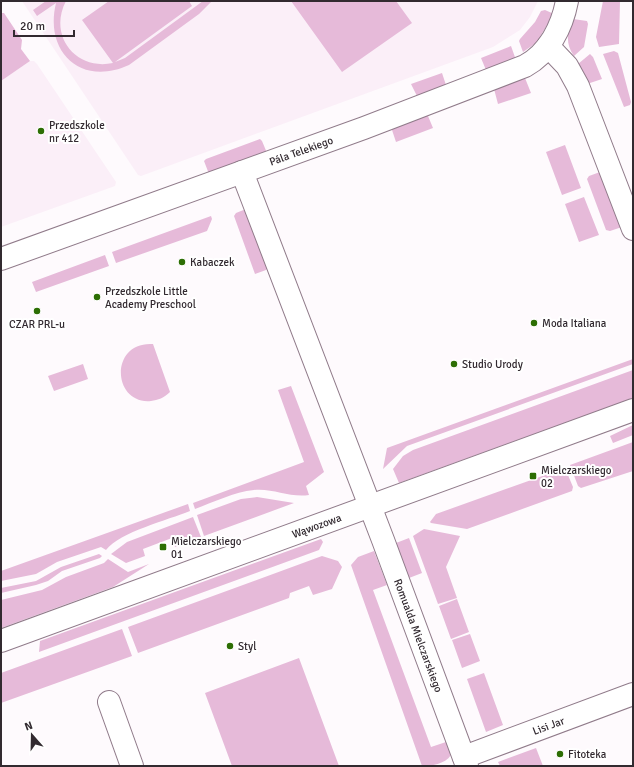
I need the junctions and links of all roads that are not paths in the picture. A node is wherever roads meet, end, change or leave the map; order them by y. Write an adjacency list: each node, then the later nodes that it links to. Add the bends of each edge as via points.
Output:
1 (567, 1): 2 (street, Pála Telekiego, via 561,22)
2 (548, 46): 3 (street, Pála Telekiego, via 540,56 525,66); 4 (street, via 573,75)
3 (242, 172): 6 (street, Pála Telekiego); 8 (street, Romualda Mielczarskiego)
4 (626, 189): 5 (street)
5 (633, 229)
6 (1, 260)
7 (633, 410): 8 (street, Wąwozowa)
8 (369, 506): 9 (street, Wąwozowa); 12 (street, Romualda Mielczarskiego)
9 (1, 641)
10 (633, 694): 12 (street, Lisi Jar)
11 (108, 702): 13 (street)
12 (465, 761)
13 (132, 766)

